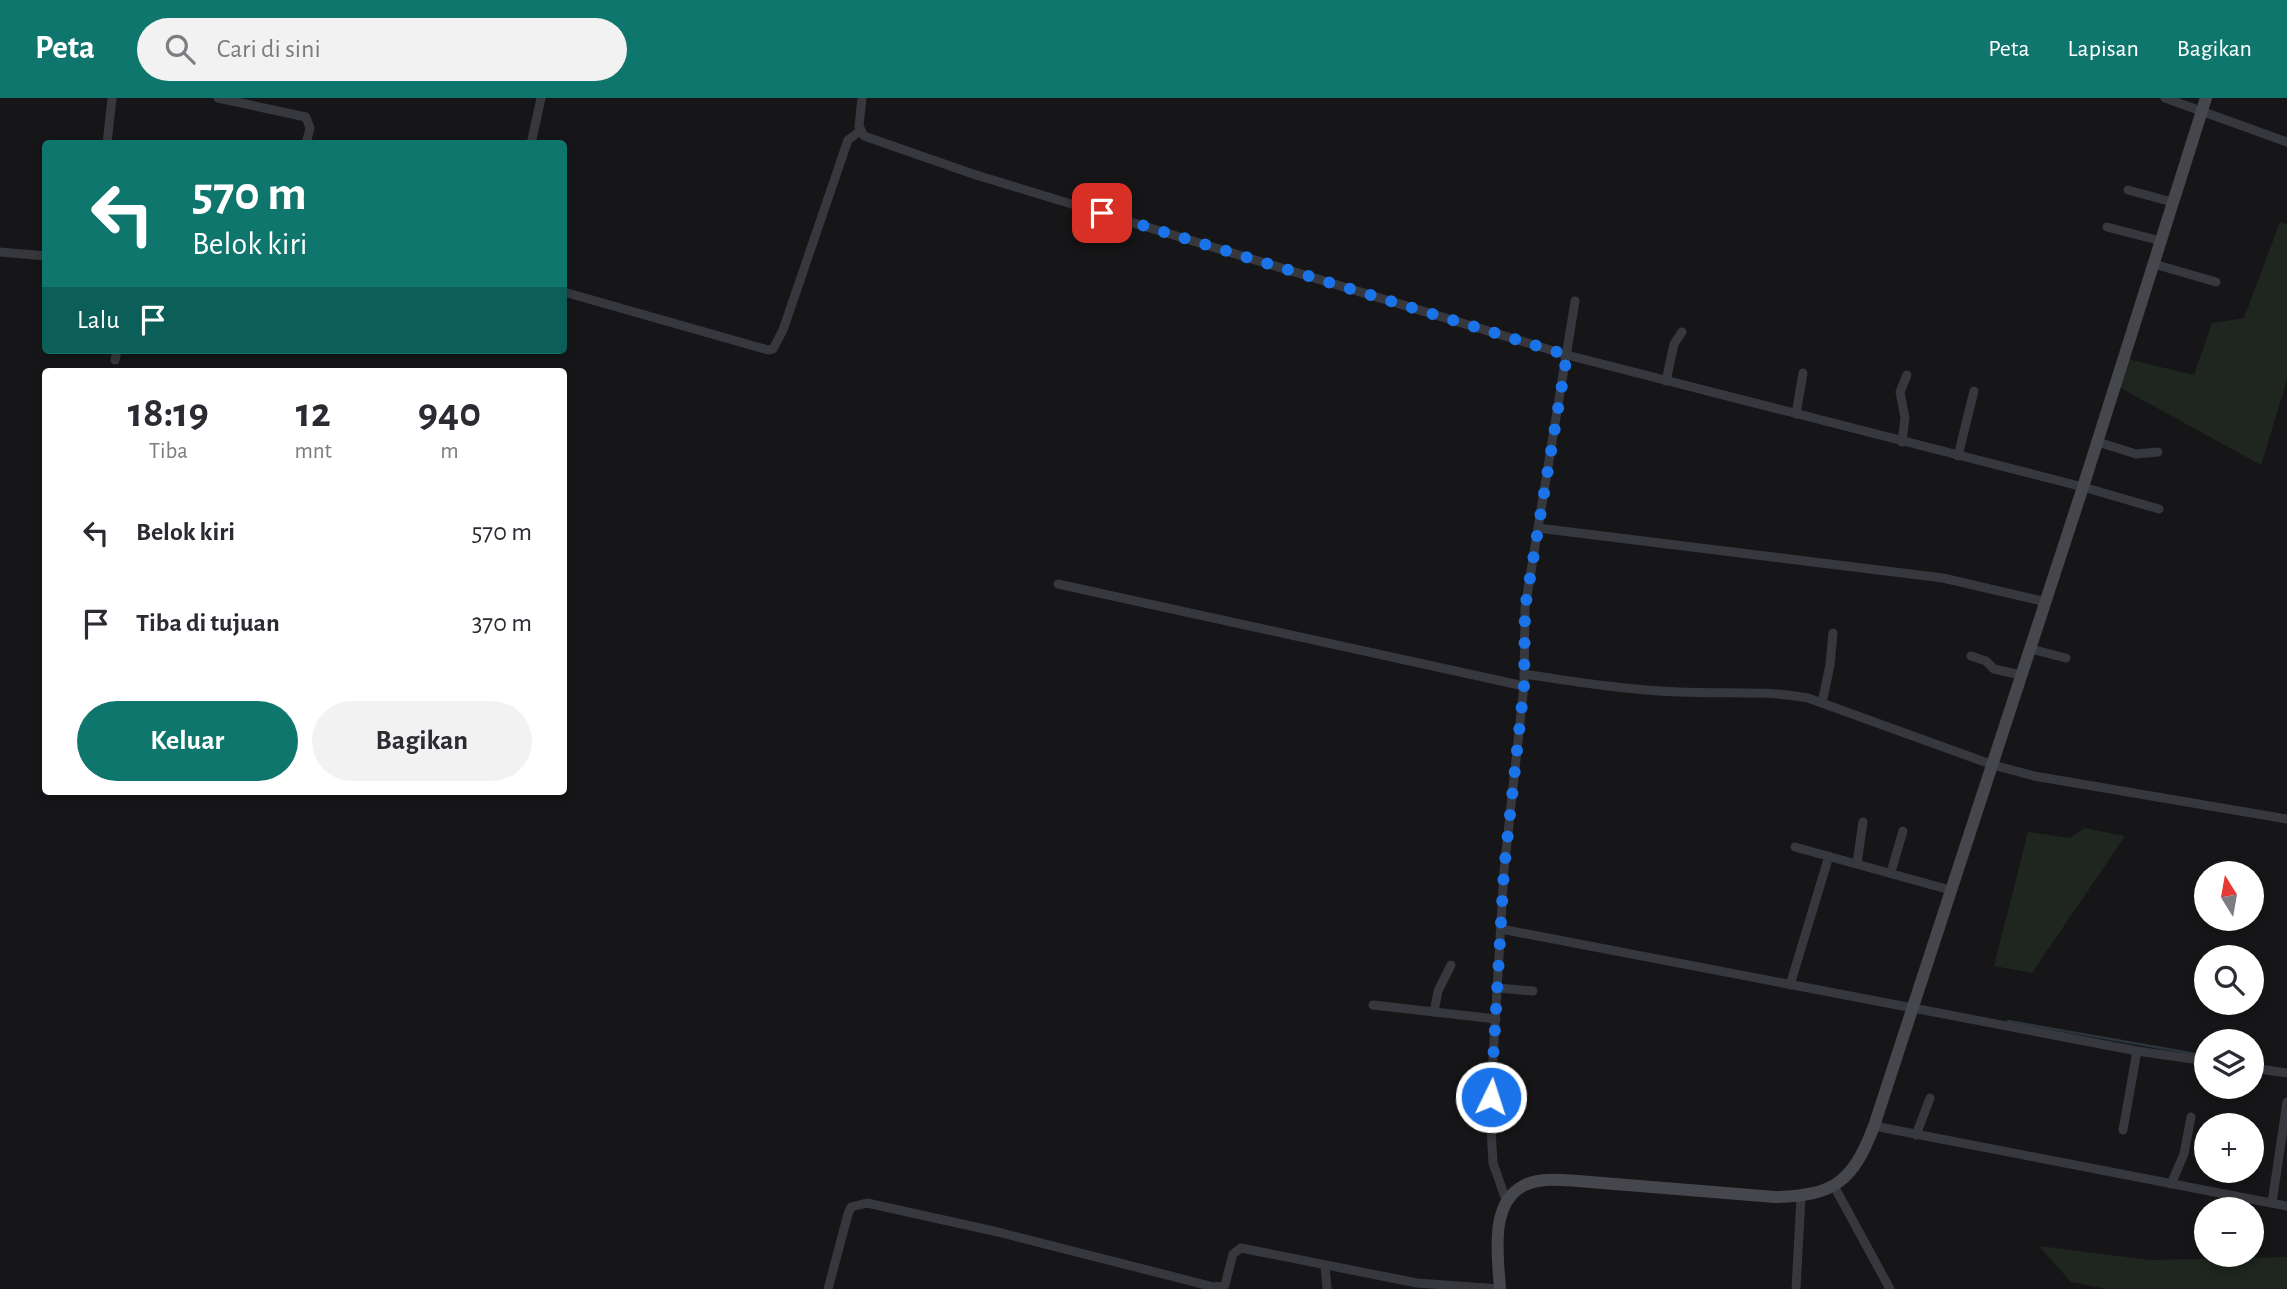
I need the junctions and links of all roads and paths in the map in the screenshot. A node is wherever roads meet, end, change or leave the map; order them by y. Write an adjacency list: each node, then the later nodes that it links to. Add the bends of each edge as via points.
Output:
1 (112, 98): 9 (street)
2 (218, 98): 10 (street, via 306,117 310,128)
3 (541, 98): 11 (street)
4 (862, 98): 8 (street)
5 (2165, 98): 7 (street)
6 (2206, 98): 7 (main road)
7 (2202, 112): 12 (street); 14 (main road)
8 (860, 131): 21 (street, via 848,140 773,349); 24 (street, via 973,174)
9 (107, 140)
10 (307, 140)
11 (532, 140)
12 (2287, 142)
13 (2128, 190): 14 (street)
14 (2172, 202): 16 (main road)
15 (2107, 227): 16 (street)
16 (2161, 240): 19 (main road)
17 (0, 252): 18 (street)
18 (42, 256)
19 (2154, 264): 20 (street); 31 (main road)
20 (2216, 282)
21 (567, 293)
22 (1575, 301): 24 (street)
23 (1682, 332): 27 (street, via 1674,344)
24 (1567, 355): 27 (street); 36 (street)
25 (1803, 373): 29 (street)
26 (1908, 375): 30 (street, via 1900,392 1905,412)
27 (1666, 381): 29 (street)
28 (1974, 391): 33 (street)
29 (1796, 414): 30 (street)
30 (1902, 442): 33 (street)
31 (2098, 442): 32 (street, via 2136,454); 34 (main road)
32 (2158, 452)
33 (1958, 456): 34 (street)
34 (2083, 487): 35 (street); 38 (main road)
35 (2159, 509)
36 (1538, 528): 38 (street, via 1943,578); 43 (street, via 1525,608)
37 (1058, 584): 45 (street)
38 (2046, 602): 40 (main road)
39 (1833, 633): 46 (street)
40 (2031, 649): 42 (street); 44 (main road)
41 (1971, 656): 44 (street, via 1994,669)
42 (2066, 658)
43 (1524, 674): 45 (street); 46 (street, via 1678,692 1788,695)
44 (2021, 675): 47 (main road)
45 (1524, 686): 56 (street)
46 (1822, 704): 47 (street)
47 (1993, 765): 48 (street, via 2034,776); 55 (main road)
48 (2287, 818)
49 (1863, 822): 53 (street)
50 (1903, 831): 54 (street)
51 (1795, 847): 52 (street)
52 (1829, 856): 53 (street); 58 (street)
53 (1857, 863): 54 (street)
54 (1891, 872): 55 (street)
55 (1950, 890): 62 (main road)
56 (1501, 929): 58 (street); 59 (street)
57 (1451, 965): 63 (street)
58 (1790, 985): 62 (street)
59 (1498, 988): 60 (street); 64 (street)
60 (1533, 990)
61 (1373, 1004): 63 (street)
62 (1912, 1008): 65 (street); 72 (main road)
63 (1434, 1012): 64 (street)
64 (1496, 1019): 78 (street, via 1490,1144)
65 (2137, 1051): 66 (street); 73 (street)
66 (2194, 1059)
67 (2264, 1070): 68 (street)
68 (2287, 1073)
69 (1930, 1098): 74 (street)
70 (2287, 1102): 79 (street)
71 (2191, 1117): 75 (street, via 2184,1154)
72 (1874, 1126): 74 (street); 76 (main road, via 1850,1173)
73 (2123, 1130)
74 (1916, 1135): 75 (street)
75 (2171, 1184): 79 (street)
76 (1834, 1185): 77 (main road); 86 (street)
77 (1801, 1197): 78 (main road, via 1553,1180 1524,1185); 85 (street)
78 (1507, 1203): 84 (main road, via 1498,1242)
79 (2272, 1203): 80 (street)
80 (2287, 1206)
81 (1325, 1265): 82 (street, via 1241,1248 1233,1254 1225,1285 1214,1287 998,1232 861,1203 848,1214); 83 (street); 84 (street, via 1417,1283)
82 (828, 1289)
83 (1327, 1289)
84 (1500, 1289)
85 (1796, 1289)
86 (1891, 1289)

